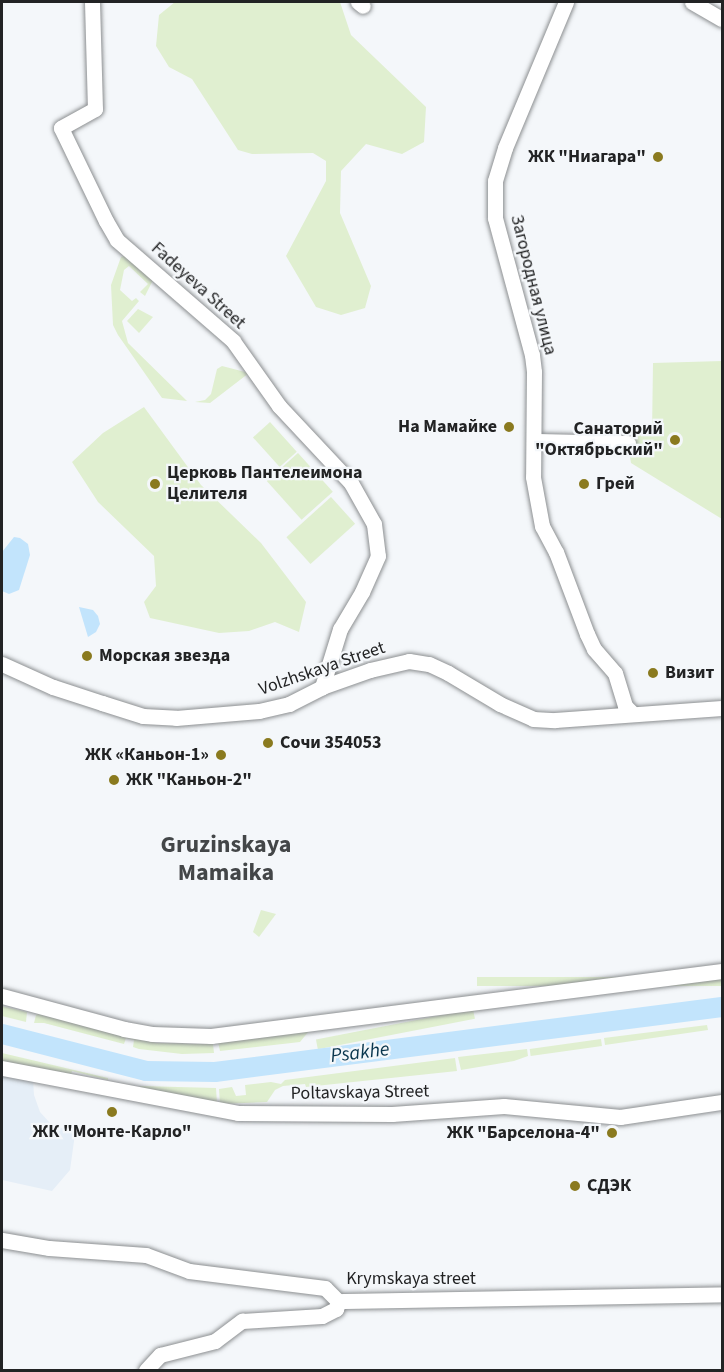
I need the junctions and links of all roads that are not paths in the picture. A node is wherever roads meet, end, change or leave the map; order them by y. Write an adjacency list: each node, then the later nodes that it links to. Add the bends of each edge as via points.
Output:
1 (92, 2): 9 (street, Fadeyeva Street, via 95,109 61,128 106,221 117,240 233,342 279,406 351,483 374,524 378,556 340,629)
2 (566, 2): 6 (street, Загородная улица, via 526,94 495,181 495,218 534,372)
3 (692, 2): 4 (street)
4 (717, 16): 5 (street)
5 (723, 28)
6 (534, 441): 7 (street); 11 (street, Загородная улица, via 533,477 542,526 594,649 615,673 625,706)
7 (628, 443)
8 (2, 664): 9 (street, Volzhskaya Street, via 53,687 143,716 176,718 259,711 289,704)
9 (322, 687): 11 (street, Volzhskaya Street, via 409,660 448,673 533,719)
10 (723, 708): 11 (street, Volzhskaya Street)
11 (631, 712)
12 (723, 970): 13 (street, via 211,1036 124,1029)
13 (2, 996)
14 (2, 1068): 15 (street, Poltavskaya Street, via 238,1113 392,1114 504,1106 620,1117)
15 (723, 1102)
16 (2, 1240): 18 (street, Krymskaya street, via 49,1248 146,1255 197,1273 325,1288)
17 (723, 1294): 18 (street, Krymskaya street)
18 (338, 1301): 19 (street, via 336,1309 322,1316 242,1321 215,1341 160,1355)
19 (146, 1371)

